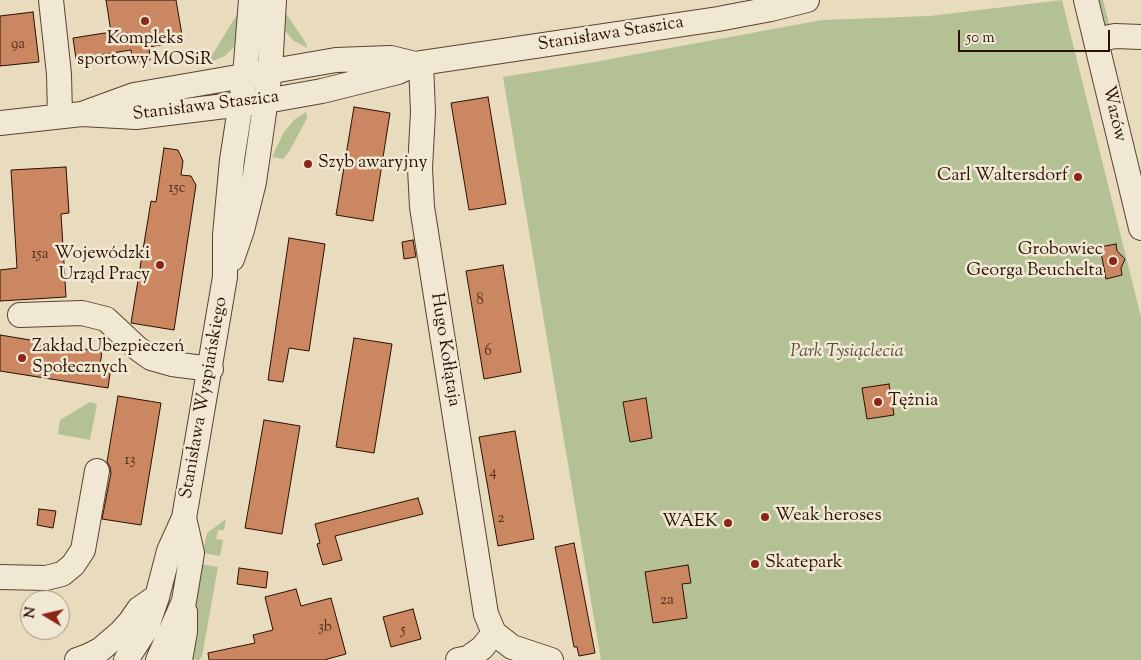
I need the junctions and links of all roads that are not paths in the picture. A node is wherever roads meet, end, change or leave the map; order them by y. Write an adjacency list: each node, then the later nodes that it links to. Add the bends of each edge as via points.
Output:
1 (50, 0): 13 (street, via 59,74)
2 (251, 0): 10 (street, Stanisława Wyspiańskiego)
3 (274, 0): 9 (street, Stanisława Wyspiańskiego)
4 (807, 0): 8 (street, Stanisława Staszica, via 718,19)
5 (1086, 0): 7 (street, Wazów)
6 (1141, 37): 7 (street, via 1115,36)
7 (1096, 40): 15 (street, Wazów)
8 (418, 63): 9 (street, Stanisława Staszica, via 392,58 336,60); 11 (street, Stanisława Staszica, via 398,72 322,91); 24 (street, Hugo Kołłątaja, via 423,112 422,207 486,614)
9 (270, 71): 10 (street, Stanisława Staszica); 11 (street, Stanisława Wyspiańskiego)
10 (245, 76): 12 (street, Stanisława Wyspiańskiego); 13 (street, Stanisława Staszica, via 134,94)
11 (266, 101): 12 (street, Stanisława Staszica); 16 (street, Stanisława Wyspiańskiego, via 254,182 242,230)
12 (240, 104): 13 (street, Stanisława Staszica, via 136,117); 16 (street, Stanisława Wyspiańskiego, via 225,235)
13 (71, 115): 14 (street, Stanisława Staszica)
14 (0, 123)
15 (1141, 228)
16 (225, 277): 18 (street, Stanisława Wyspiańskiego)
17 (20, 315): 18 (street, via 82,313 106,319 151,358)
18 (211, 369): 20 (street, Stanisława Wyspiańskiego)
19 (97, 470): 21 (street, via 83,550 73,565 62,574 46,578)
20 (184, 518): 22 (street, Stanisława Wyspiańskiego, via 169,551); 23 (street, Stanisława Wyspiańskiego, via 192,553)
21 (0, 577)
22 (157, 597): 25 (street, via 139,609 121,632 100,650); 26 (street, Stanisława Wyspiańskiego, via 146,629)
23 (184, 601): 27 (street, Stanisława Wyspiańskiego); 28 (street, via 185,632)
24 (494, 633): 29 (street, via 482,648 468,658); 30 (street, via 512,647)
25 (77, 660)
26 (126, 660)
27 (158, 660)
28 (180, 660)
29 (458, 660)
30 (551, 660)

